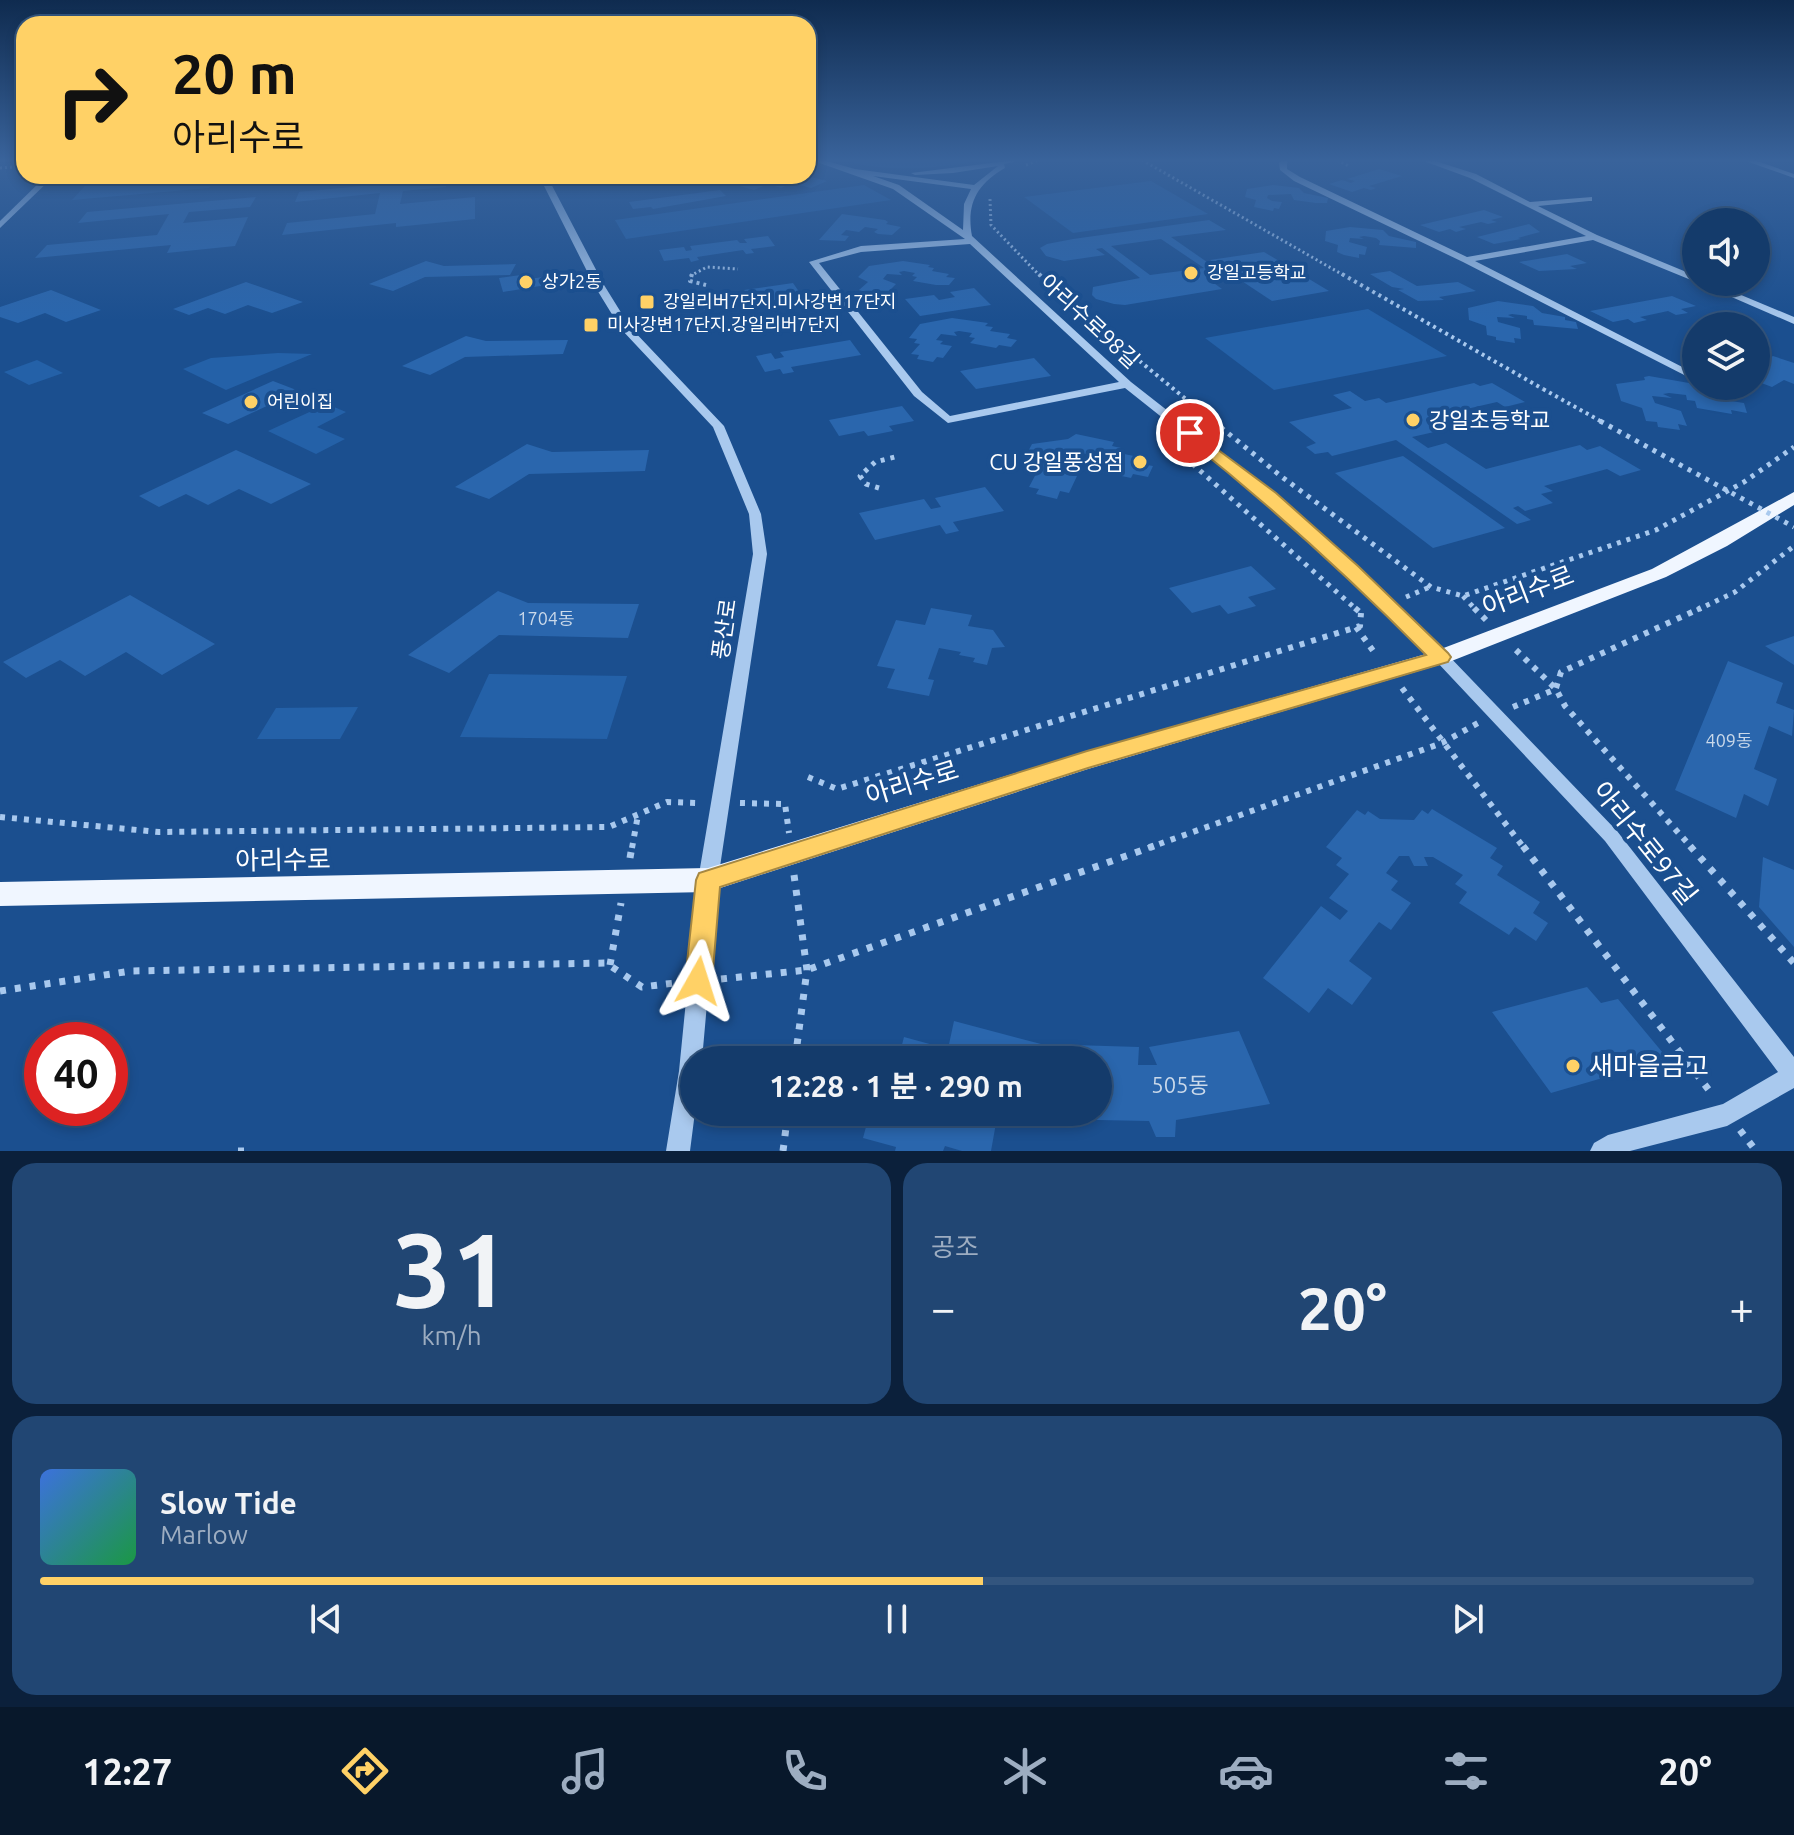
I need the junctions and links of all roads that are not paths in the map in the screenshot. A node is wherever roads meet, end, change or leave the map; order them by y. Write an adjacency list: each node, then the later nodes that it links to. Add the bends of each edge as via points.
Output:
1 (562, 214): 16 (street, 풍산로, via 626,329 718,426 755,514 760,554)
2 (934, 214): 7 (street, 아리수로98길)
3 (966, 214): 7 (street)
4 (1369, 214): 8 (street)
5 (1549, 214): 6 (street)
6 (1594, 237): 8 (street); 9 (street)
7 (970, 239): 13 (street, 아리수로98길); 13 (street, via 861,249 813,262 918,394 948,420)
8 (1466, 260): 12 (street)
9 (1682, 273)
10 (1735, 296): 11 (street)
11 (1794, 321)
12 (1682, 371)
13 (1127, 384): 15 (street, 아리수로98길, via 1270,497)
14 (1794, 497): 15 (main road, 아리수로, via 1659,573)
15 (1441, 657): 16 (main road, 아리수로, via 1087,760); 18 (street, 아리수로97길, via 1611,836)
16 (708, 880): 17 (main road, 아리수로); 19 (street, 풍산로)
17 (0, 894)
18 (1794, 1075): 20 (street, via 1727,1114)
19 (678, 1151)
20 (1602, 1151)

